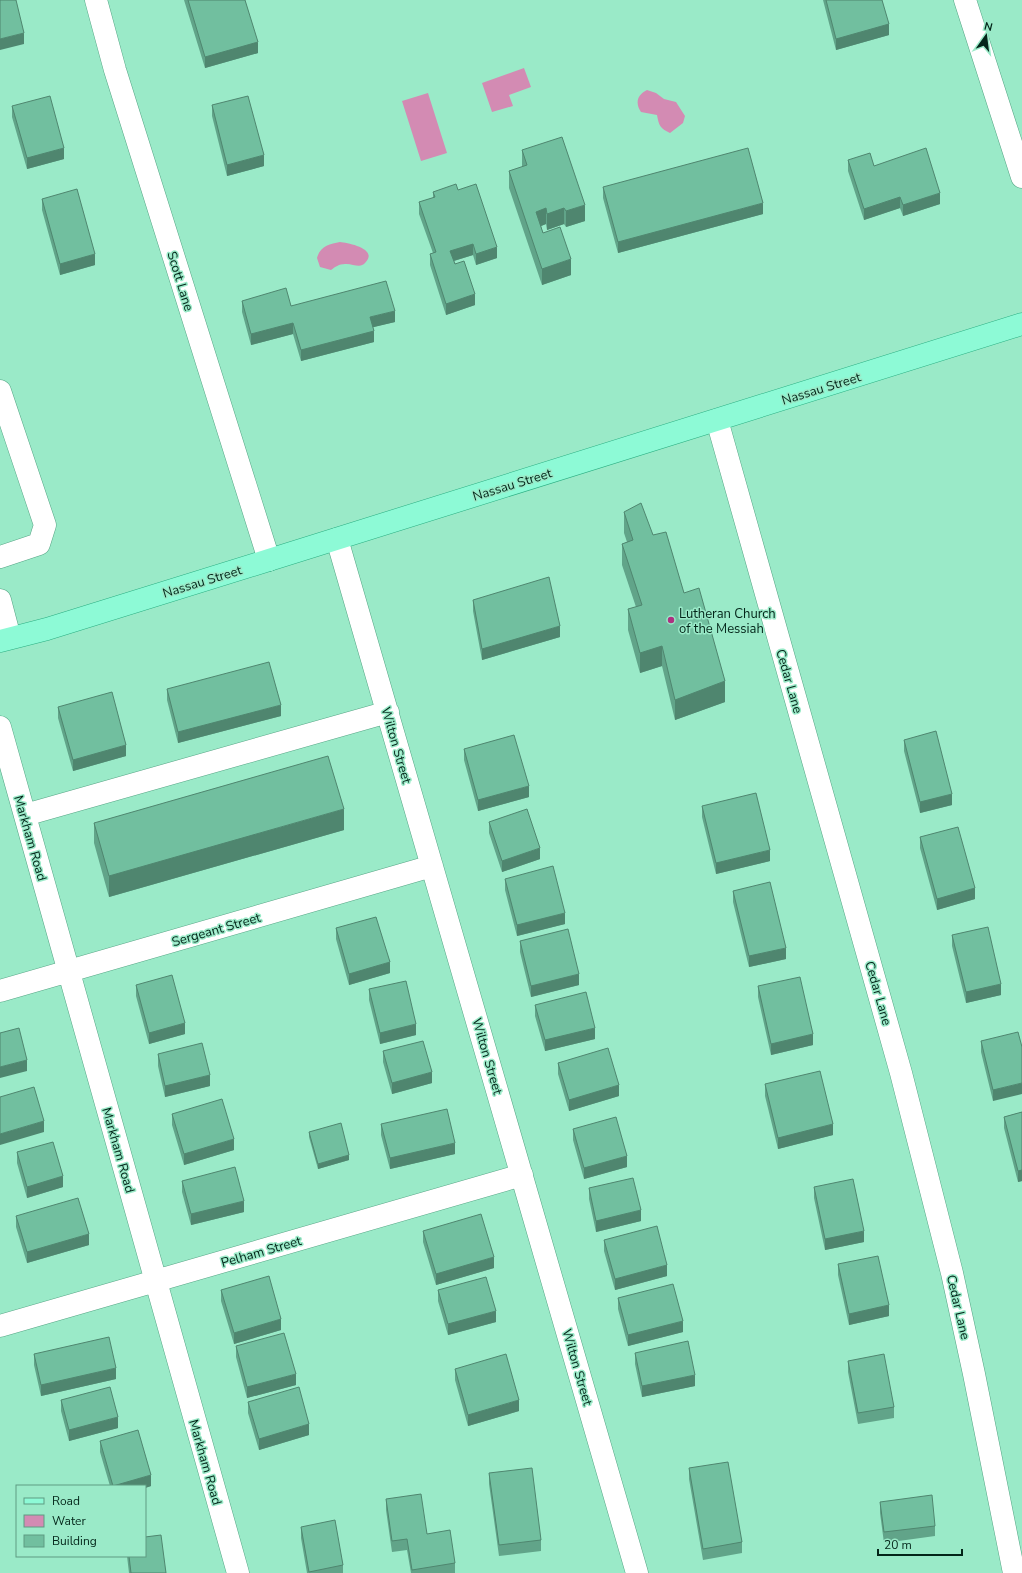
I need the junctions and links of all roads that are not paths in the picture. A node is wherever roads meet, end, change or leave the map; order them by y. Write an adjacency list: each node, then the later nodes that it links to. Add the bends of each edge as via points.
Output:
1 (96, 0): 9 (street, Scott Lane, via 115,70)
2 (965, 0): 3 (street)
3 (1022, 177)
4 (1022, 324): 6 (main road, Nassau Street)
5 (0, 391): 8 (street, via 45,526 39,544)
6 (717, 420): 7 (main road, Nassau Street); 23 (street, Cedar Lane, via 901,1073 955,1289)
7 (338, 539): 9 (main road, Nassau Street); 12 (street, Wilton Street)
8 (0, 557)
9 (269, 560): 11 (main road, Nassau Street)
10 (0, 600): 11 (street)
11 (5, 640)
12 (388, 712): 14 (street); 15 (street, Wilton Street)
13 (0, 727): 14 (street, Markham Road)
14 (25, 815): 16 (street, Markham Road)
15 (432, 866): 16 (street, Sergeant Street); 18 (street, Wilton Street)
16 (69, 972): 17 (street, Sergeant Street); 19 (street, Markham Road)
17 (0, 991)
18 (522, 1175): 19 (street, Pelham Street); 22 (street, Wilton Street)
19 (156, 1282): 20 (street, Pelham Street); 21 (street, Markham Road)
20 (0, 1326)
21 (238, 1573)
22 (638, 1573)
23 (1014, 1573)

